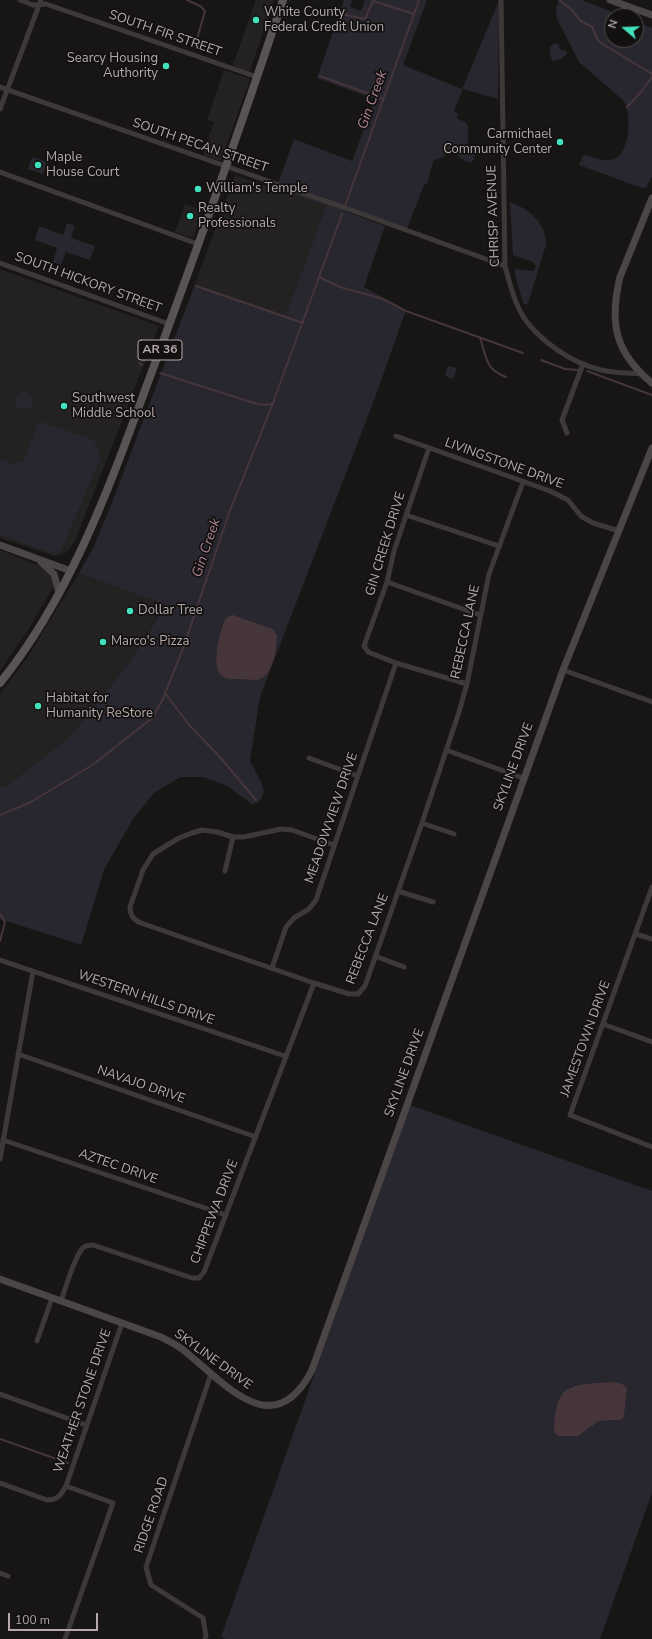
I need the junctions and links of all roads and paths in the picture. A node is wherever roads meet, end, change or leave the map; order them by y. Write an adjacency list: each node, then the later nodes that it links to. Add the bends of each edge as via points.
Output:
1 (20, 0): 6 (street, SOUTH FIR STREET, via 33,5)
2 (283, 0): 8 (main road, AR 36)
3 (501, 0): 17 (street, CHRISP AVENUE)
4 (610, 0): 5 (street)
5 (619, 1): 7 (street)
6 (40, 2): 8 (street, SOUTH FIR STREET); 10 (street)
7 (652, 15)
8 (257, 77): 12 (main road, AR 36)
9 (0, 87): 10 (street, SOUTH PECAN STREET)
10 (7, 90): 11 (street); 12 (street, SOUTH PECAN STREET)
11 (0, 109)
12 (226, 167): 15 (main road, AR 36); 17 (street, SOUTH PECAN STREET)
13 (0, 172): 15 (street)
14 (652, 198): 20 (street, via 620,277 615,302 616,326 621,346 630,363)
15 (198, 244): 18 (main road, AR 36)
16 (0, 263): 18 (street, SOUTH HICKORY STREET)
17 (505, 266): 19 (street, CHRISP AVENUE, via 513,297 524,317 544,340)
18 (169, 324): 32 (main road, AR 36, via 104,498)
19 (583, 364): 20 (street, CHRISP AVENUE, via 602,370); 22 (street, via 562,420)
20 (641, 374): 21 (street)
21 (652, 383)
22 (567, 433)
23 (396, 436): 24 (street, LIVINGSTONE DRIVE)
24 (429, 448): 26 (street, LIVINGSTONE DRIVE); 27 (street, GIN CREEK DRIVE)
25 (652, 448): 28 (street, SKYLINE DRIVE)
26 (524, 482): 28 (street, LIVINGSTONE DRIVE, via 568,500 581,516 593,523); 30 (street, REBECCA LANE)
27 (406, 515): 30 (street); 33 (street, GIN CREEK DRIVE, via 394,551)
28 (619, 531): 37 (street, SKYLINE DRIVE)
29 (0, 545): 31 (street)
30 (499, 546): 35 (street, REBECCA LANE, via 489,574)
31 (34, 557): 32 (street); 34 (street, via 54,574)
32 (71, 571): 34 (main road, AR 36)
33 (388, 582): 35 (street); 36 (street, GIN CREEK DRIVE, via 364,646 368,652)
34 (60, 593): 38 (main road, AR 36, via 24,652)
35 (480, 615): 39 (street, REBECCA LANE)
36 (396, 663): 39 (street); 43 (street, MEADOWVIEW DRIVE)
37 (562, 670): 40 (street); 44 (street, SKYLINE DRIVE)
38 (0, 683)
39 (467, 684): 41 (street, REBECCA LANE)
40 (652, 702)
41 (446, 750): 44 (street); 45 (street, REBECCA LANE)
42 (310, 758): 43 (street)
43 (358, 776): 48 (street, MEADOWVIEW DRIVE)
44 (523, 778): 75 (street, SKYLINE DRIVE, via 306,1382 298,1392 282,1403 263,1405 250,1402)
45 (422, 823): 46 (street); 51 (street, REBECCA LANE)
46 (454, 834)
47 (233, 837): 48 (street, REBECCA LANE, via 281,829 292,830); 49 (street); 58 (street, REBECCA LANE, via 202,830 179,838 153,854 143,870 130,913 136,921)
48 (334, 845): 58 (street, MEADOWVIEW DRIVE, via 316,900 309,909 294,918 286,927)
49 (225, 871)
50 (652, 887): 53 (street, JAMESTOWN DRIVE)
51 (398, 891): 52 (street); 55 (street, REBECCA LANE)
52 (433, 902)
53 (636, 934): 54 (street); 61 (street, JAMESTOWN DRIVE)
54 (652, 939)
55 (375, 956): 57 (street); 60 (street, REBECCA LANE, via 365,986 358,994 349,994)
56 (0, 960): 59 (street, WESTERN HILLS DRIVE)
57 (404, 966)
58 (272, 968): 60 (street, REBECCA LANE)
59 (33, 971): 63 (street); 64 (street, WESTERN HILLS DRIVE)
60 (314, 983): 64 (street, CHIPPEWA DRIVE)
61 (603, 1024): 62 (street); 67 (street, JAMESTOWN DRIVE, via 570,1115)
62 (652, 1042)
63 (18, 1054): 65 (street, NAVAJO DRIVE); 66 (street)
64 (285, 1056): 65 (street, CHIPPEWA DRIVE)
65 (256, 1137): 69 (street, CHIPPEWA DRIVE)
66 (3, 1140): 68 (street); 69 (street, AZTEC DRIVE)
67 (652, 1147)
68 (0, 1159)
69 (226, 1215): 72 (street, CHIPPEWA DRIVE, via 204,1272 199,1278 88,1245 77,1257)
70 (0, 1279): 71 (street, SKYLINE DRIVE)
71 (52, 1298): 72 (street, SKYLINE DRIVE); 74 (street)
72 (61, 1301): 73 (street, SKYLINE DRIVE)
73 (122, 1323): 75 (street, SKYLINE DRIVE, via 174,1343); 77 (street, WEATHER STONE DRIVE)
74 (37, 1341)
75 (211, 1374): 83 (street, RIDGE ROAD, via 146,1567 151,1585 203,1618 206,1636)
76 (0, 1394): 77 (street)
77 (86, 1425): 79 (street, WEATHER STONE DRIVE)
78 (0, 1483): 79 (street, via 47,1500 59,1498)
79 (66, 1486): 82 (street, via 113,1503)
80 (0, 1573): 81 (street)
81 (8, 1576)
82 (65, 1639)
83 (204, 1639)

